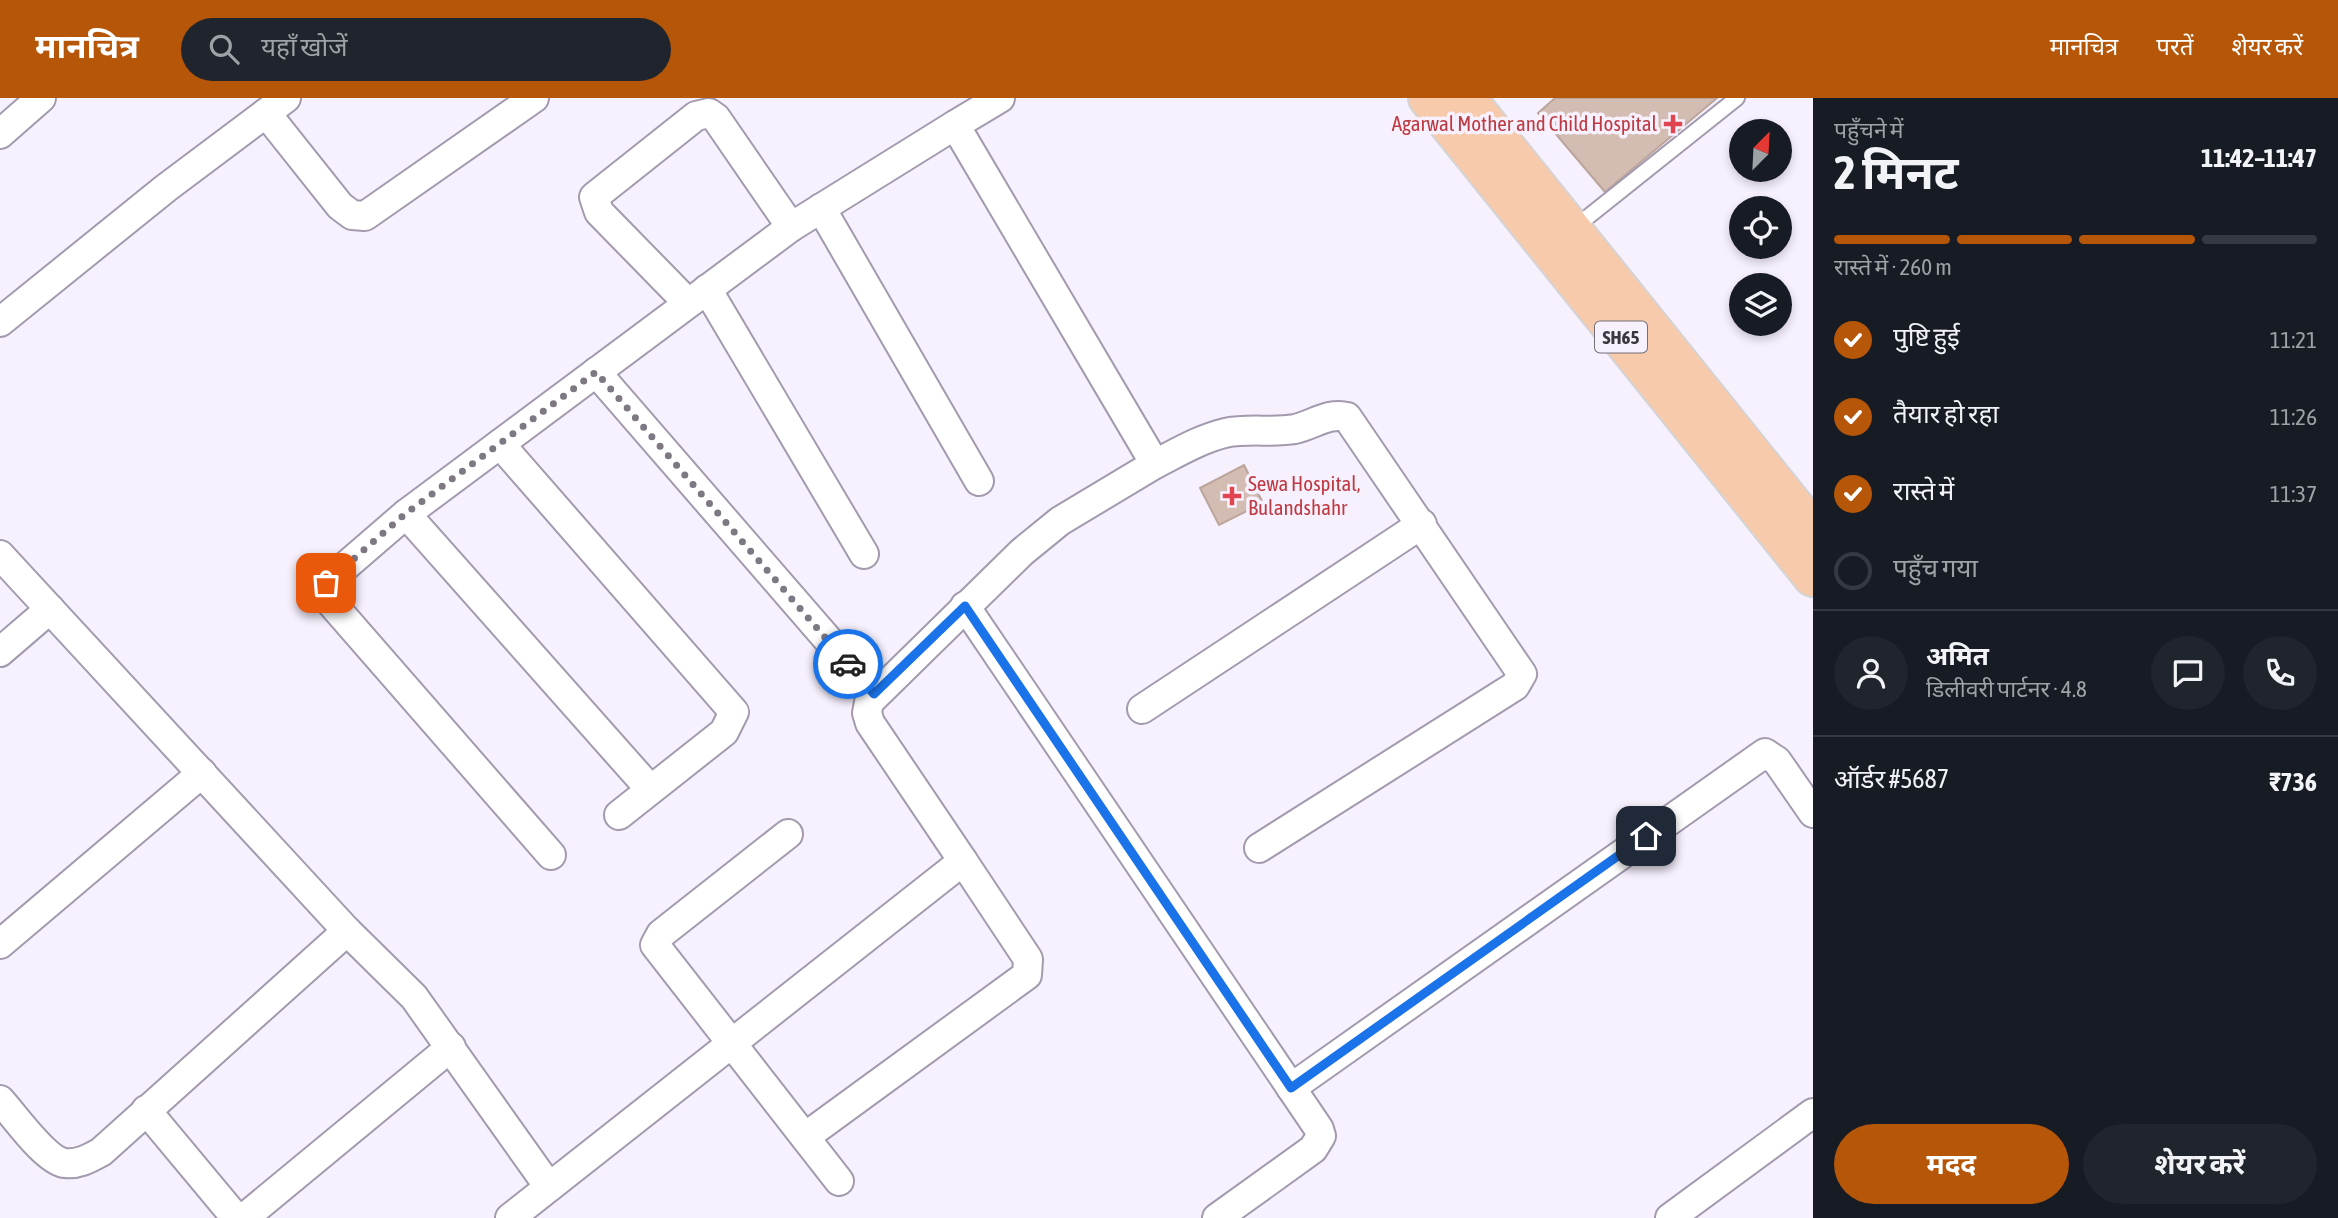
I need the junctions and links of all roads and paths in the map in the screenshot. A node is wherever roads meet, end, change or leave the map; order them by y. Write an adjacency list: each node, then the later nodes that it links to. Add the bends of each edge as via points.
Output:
1 (41, 98): 9 (street)
2 (534, 98): 7 (street, via 365,216 352,215 340,206)
3 (1000, 98): 8 (street)
4 (1428, 98): 24 (main road, SH65)
5 (1466, 98): 12 (main road, SH65)
6 (1737, 98): 12 (lane)
7 (276, 105): 14 (street)
8 (955, 125): 10 (street); 17 (street)
9 (0, 134)
10 (821, 208): 11 (street); 18 (street)
11 (791, 227): 13 (street); 13 (street, via 716,118 703,112 696,116 594,197 599,212)
12 (1572, 230): 19 (main road, SH65)
13 (698, 296): 15 (street); 22 (street)
14 (0, 321)
15 (596, 372): 16 (street); 28 (street)
16 (500, 444): 20 (street); 31 (street, via 734,712 724,732)
17 (1155, 464): 21 (street, via 1226,433 1274,432 1339,415 1354,424); 25 (street, via 1060,521)
18 (979, 481)
19 (1807, 510)
20 (405, 514): 31 (street); 36 (street, via 331,576 323,590)
21 (1422, 524): 29 (street); 35 (street, via 1518,667 1521,679)
22 (864, 554)
23 (0, 555): 26 (street)
24 (1813, 577)
25 (965, 606): 28 (street); 42 (street)
26 (50, 609): 27 (street); 30 (street)
27 (0, 652)
28 (874, 694): 37 (street, via 867,713 870,723)
29 (1142, 709)
30 (202, 773): 38 (street); 39 (street)
31 (650, 789): 33 (street)
32 (1813, 813): 42 (street, via 1777,761 1765,753)
33 (619, 815)
34 (788, 834): 40 (street, via 656,939 659,952)
35 (1259, 848)
36 (551, 855)
37 (963, 861): 40 (street); 46 (street, via 1028,959 1027,975)
38 (347, 931): 41 (street, via 414,997); 44 (street)
39 (0, 944)
40 (731, 1046): 46 (street); 48 (street)
41 (451, 1047): 48 (street); 50 (street)
42 (1291, 1088): 52 (street, via 1319,1129 1318,1143)
43 (0, 1100): 44 (street, via 50,1156 64,1163 82,1162 101,1152)
44 (146, 1111): 49 (street)
45 (1813, 1113): 53 (street)
46 (805, 1137): 47 (street)
47 (839, 1181)
48 (549, 1187): 51 (street)
49 (236, 1218)
50 (243, 1218)
51 (510, 1218)
52 (1217, 1218)
53 (1671, 1218)

